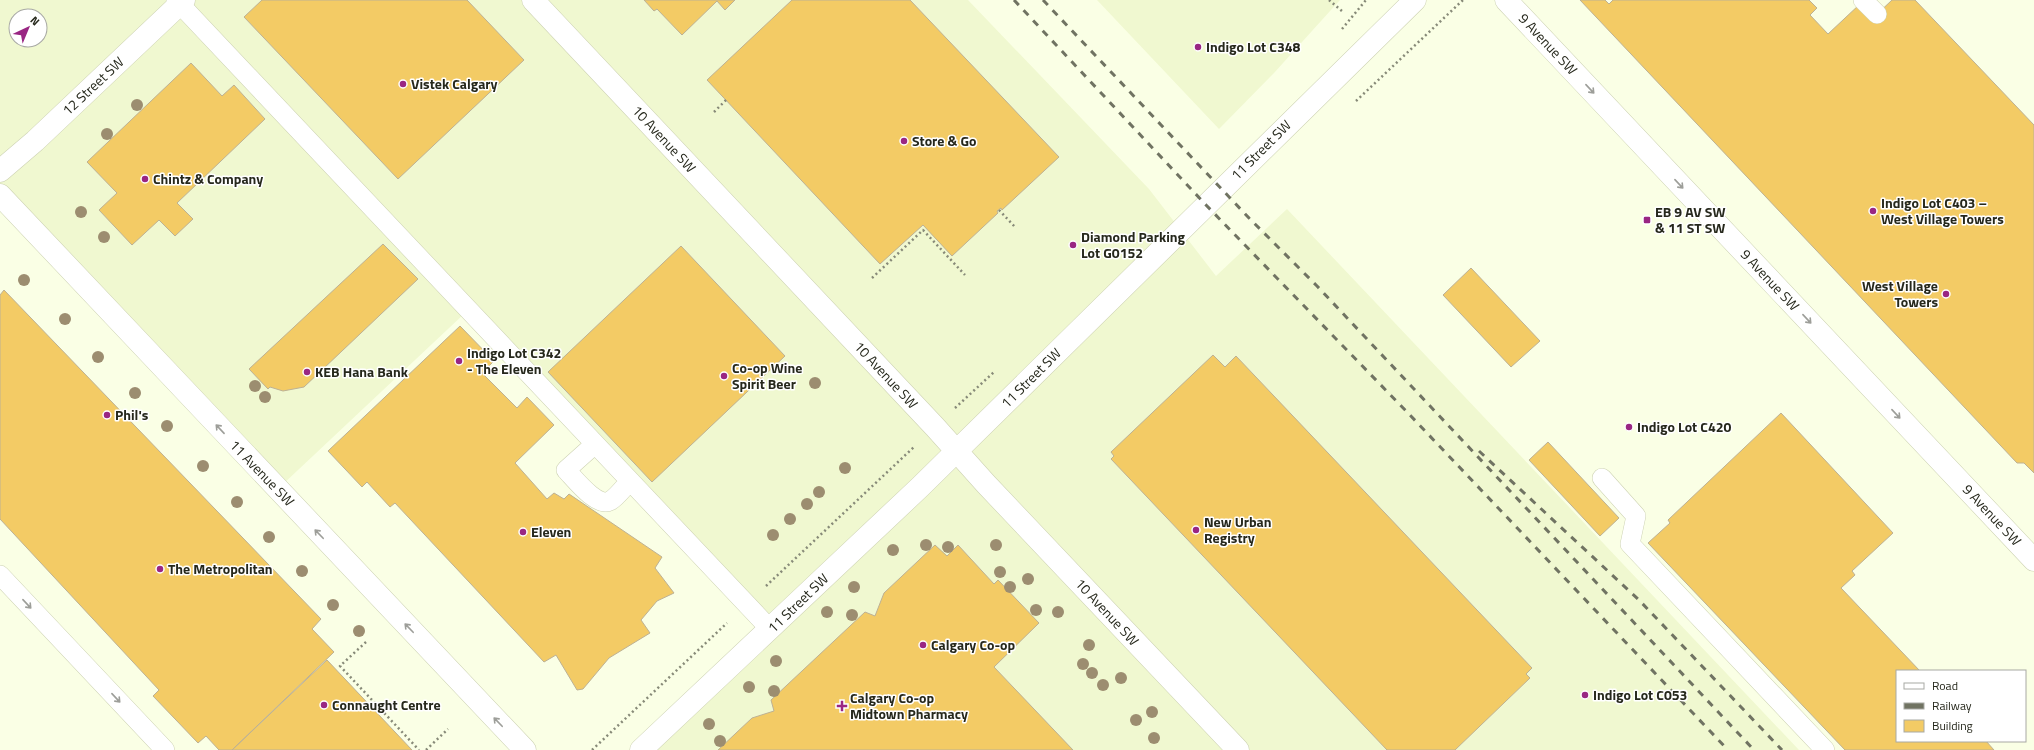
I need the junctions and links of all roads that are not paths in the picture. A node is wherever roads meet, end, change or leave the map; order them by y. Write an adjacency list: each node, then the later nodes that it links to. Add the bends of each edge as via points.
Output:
1 (533, 0): 10 (street, 10 Avenue SW)
2 (1414, 0): 10 (street, 11 Street SW)
3 (1506, 0): 13 (street, 9 Avenue SW, one-way to 13)
4 (1863, 0): 6 (lane)
5 (180, 1): 7 (street, 12 Street SW, via 35,141); 9 (lane)
6 (1877, 14)
7 (0, 171)
8 (0, 196): 17 (street, 11 Avenue SW, one-way to 8)
9 (595, 444): 12 (lane); 12 (lane, via 566,470 589,494 604,502 610,501)
10 (957, 450): 15 (street, 11 Street SW); 19 (street, 10 Avenue SW)
11 (1602, 478): 20 (lane, via 1636,516 1630,544)
12 (630, 481): 15 (lane)
13 (2034, 560)
14 (0, 576): 16 (lane, one-way to 16)
15 (770, 629): 18 (street, 11 Street SW)
16 (165, 750)
17 (525, 750)
18 (641, 750)
19 (1238, 750)
20 (1825, 750)

